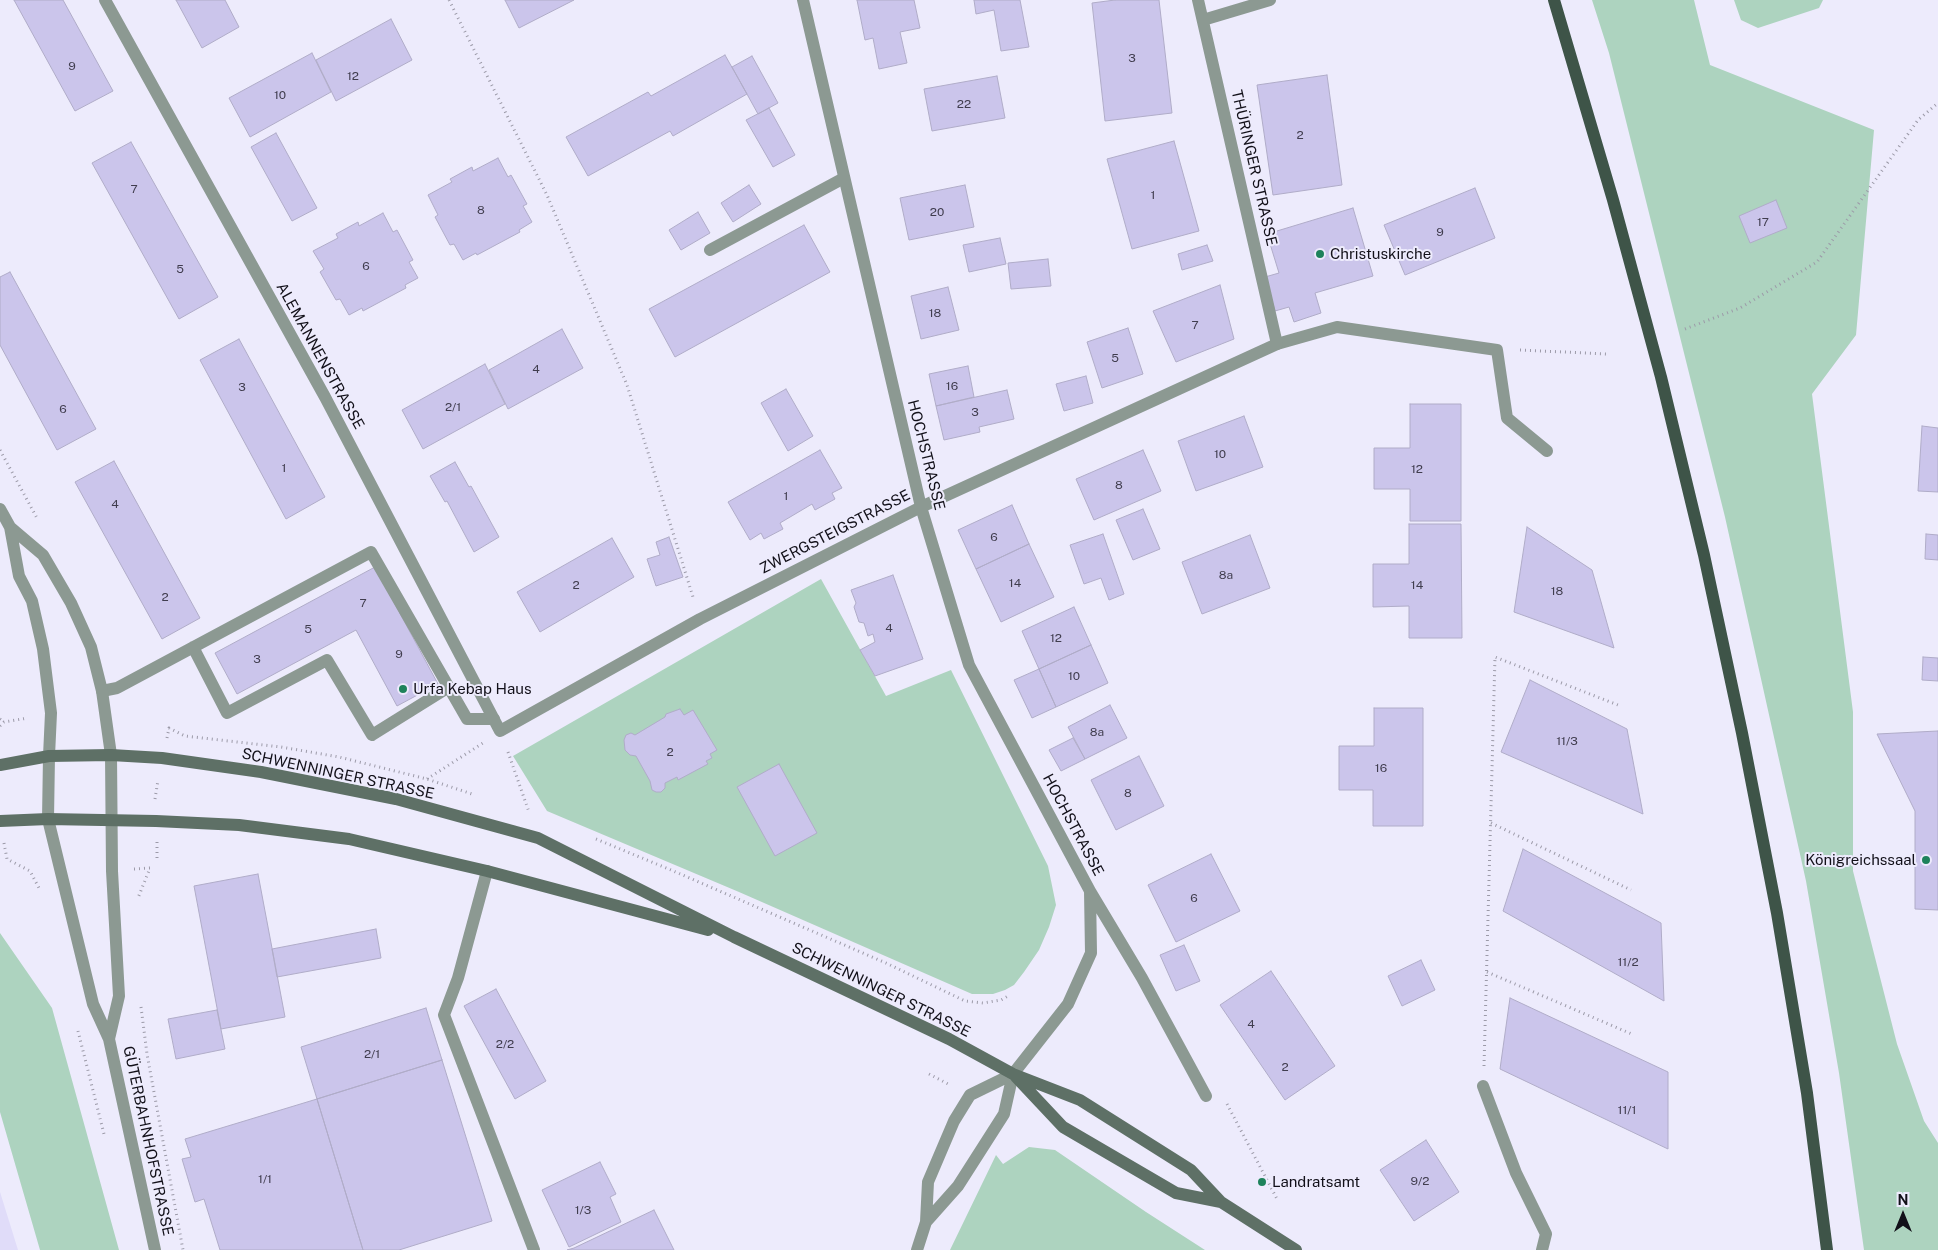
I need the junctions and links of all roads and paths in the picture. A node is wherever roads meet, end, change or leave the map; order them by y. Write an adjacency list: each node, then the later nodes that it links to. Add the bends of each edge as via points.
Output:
1 (105, 0): 25 (street, ALEMANNENSTRASSE, via 325,397)
2 (449, 0): 19 (path, via 548,195 627,385)
3 (803, 0): 9 (street, HOCHSTRASSE)
4 (1198, 0): 7 (street, THÜRINGER STRASSE)
5 (1270, 0): 7 (street)
6 (1554, 0): 69 (main road, via 1613,200 1704,555 1777,913 1807,1093)
7 (1204, 20): 12 (street, THÜRINGER STRASSE)
8 (1938, 103): 11 (path, via 1918,120 1817,262 1740,308)
9 (844, 178): 10 (street); 16 (street, HOCHSTRASSE)
10 (710, 250)
11 (1685, 329)
12 (1277, 344): 13 (street, ZWERGSTEIGSTRASSE, via 1338,326); 16 (street, ZWERGSTEIGSTRASSE)
13 (1497, 350): 14 (path); 15 (street, via 1507,418)
14 (1607, 354)
15 (1547, 451)
16 (921, 506): 19 (street, ZWERGSTEIGSTRASSE); 46 (street, HOCHSTRASSE, via 969,665)
17 (0, 509): 18 (street)
18 (10, 527): 22 (street, GÜTERBAHNHOFSTRASSE, via 43,555 71,603 91,647); 30 (street, GÜTERBAHNHOFSTRASSE, via 19,576 32,601 43,649 51,713)
19 (700, 618): 28 (street, ZWERGSTEIGSTRASSE)
20 (193, 647): 21 (street, via 371,552); 21 (street, via 227,713 327,660 372,735); 22 (street, via 117,688)
21 (448, 687): 25 (street, via 467,719)
22 (102, 691): 29 (street, GÜTERBAHNHOFSTRASSE)
23 (1618, 705): 39 (path, via 1495,657)
24 (0, 719): 26 (path, via 4,722)
25 (494, 719): 28 (street, ALEMANNENSTRASSE)
26 (0, 726)
27 (169, 728): 31 (path)
28 (500, 731): 33 (path); 34 (path)
29 (111, 755): 30 (main road, SCHWENNINGER STRASSE); 31 (main road, SCHWENNINGER STRASSE); 38 (street, GÜTERBAHNHOFSTRASSE)
30 (49, 756): 32 (main road, SCHWENNINGER STRASSE); 35 (street, GÜTERBAHNHOFSTRASSE)
31 (162, 758): 36 (path, via 155,796); 48 (main road, SCHWENNINGER STRASSE, via 261,772 396,799 538,838)
32 (0, 765)
33 (427, 779)
34 (528, 812)
35 (48, 820): 37 (main road, SCHWENNINGER STRASSE); 38 (main road, SCHWENNINGER STRASSE); 53 (street, GÜTERBAHNHOFSTRASSE, via 93,1004)
36 (156, 820): 38 (main road, SCHWENNINGER STRASSE); 41 (path); 43 (main road, SCHWENNINGER STRASSE, via 240,825 349,839)
37 (0, 821)
38 (112, 821): 53 (street, GÜTERBAHNHOFSTRASSE, via 119,996)
39 (1491, 823): 44 (path); 49 (path)
40 (7, 859): 45 (path, via 30,871)
41 (157, 859)
42 (150, 868): 47 (path)
43 (488, 871): 48 (main road, SCHWENNINGER STRASSE); 65 (street, via 458,978 444,1015)
44 (1632, 890)
45 (40, 891)
46 (1090, 891): 55 (street, HOCHSTRASSE, via 1090,954 1068,1004); 58 (street, HOCHSTRASSE)
47 (137, 906)
48 (734, 937): 55 (main road, SCHWENNINGER STRASSE, via 949,1039)
49 (1487, 972): 52 (path); 57 (path)
50 (140, 998): 64 (path, via 147,1054)
51 (78, 1028): 59 (path)
52 (1634, 1035)
53 (109, 1039): 63 (street, GÜTERBAHNHOFSTRASSE)
54 (929, 1074): 56 (path)
55 (1013, 1074): 61 (main road, SCHWENNINGER STRASSE, via 1080,1100 1191,1170); 61 (main road, SCHWENNINGER STRASSE, via 1063,1127 1176,1193); 62 (street, via 1004,1114 958,1186); 62 (street, via 970,1095 954,1121 928,1182)
56 (938, 1079)
57 (1483, 1086): 68 (street, via 1516,1173 1546,1234)
58 (1206, 1096): 60 (path, via 1226,1102)
59 (104, 1134)
60 (1277, 1199)
61 (1221, 1202): 67 (main road, SCHWENNINGER STRASSE)
62 (926, 1222): 66 (street)
63 (155, 1250)
64 (183, 1250)
65 (534, 1250)
66 (917, 1250)
67 (1296, 1250)
68 (1542, 1250)
69 (1828, 1250)

